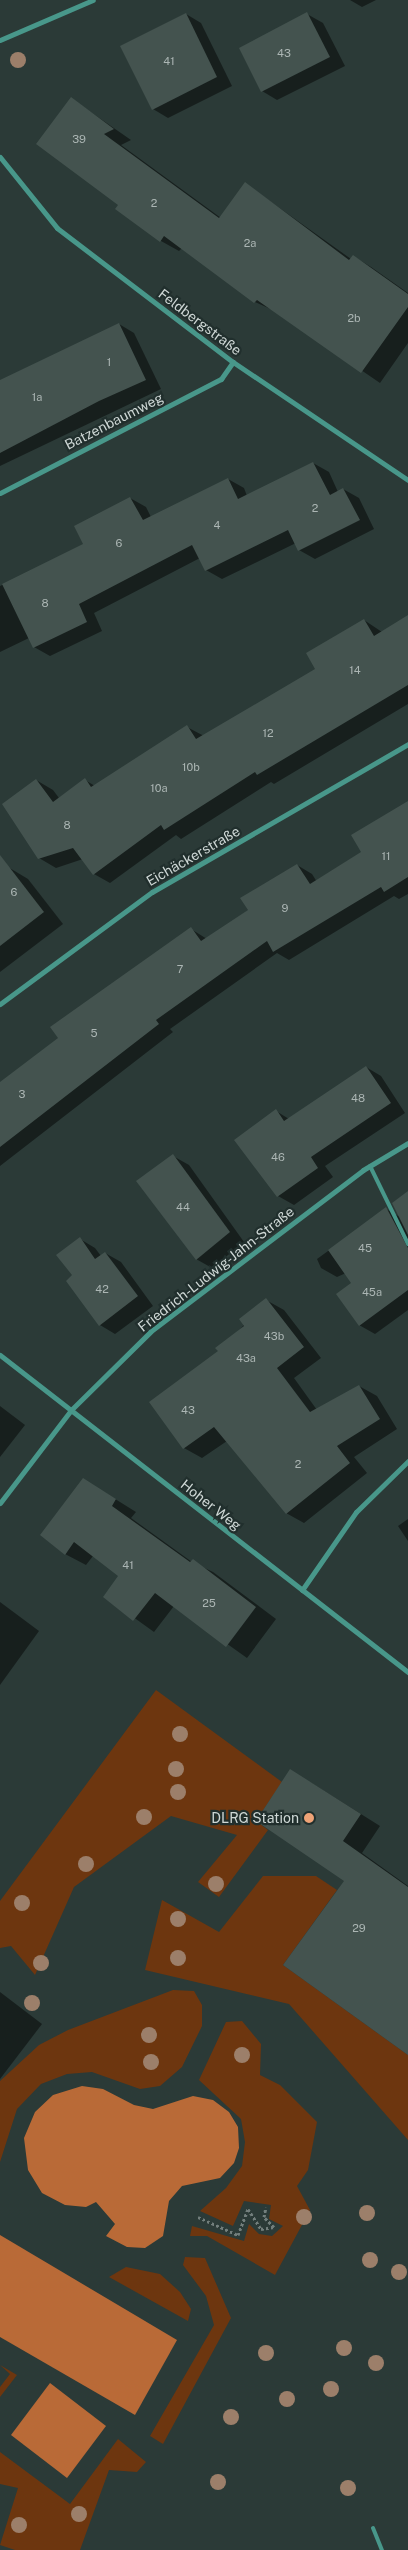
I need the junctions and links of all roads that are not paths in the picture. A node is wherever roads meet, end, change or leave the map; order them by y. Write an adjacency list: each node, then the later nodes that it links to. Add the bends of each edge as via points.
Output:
1 (94, 0): 2 (street)
2 (0, 40)
3 (0, 157): 4 (street, Feldbergstraße, via 57,228)
4 (233, 362): 5 (street, Feldbergstraße); 6 (street, Batzenbaumweg, via 221,379)
5 (408, 480)
6 (0, 493)
7 (408, 744): 8 (street, Eichäckerstraße, via 152,892)
8 (0, 1004)
9 (408, 1143): 10 (street, Friedrich-Ludwig-Jahn-Straße)
10 (370, 1166): 11 (lane); 13 (street, Friedrich-Ludwig-Jahn-Straße, via 151,1331)
11 (408, 1244)
12 (0, 1355): 13 (street, Hoher Weg)
13 (71, 1410): 15 (street, Friedrich-Ludwig-Jahn-Straße); 16 (street, Hoher Weg)
14 (408, 1461): 16 (street, via 356,1512)
15 (0, 1503)
16 (302, 1590): 17 (street, Hoher Weg)
17 (408, 1672)
18 (373, 2528): 19 (lane)
19 (382, 2550)

